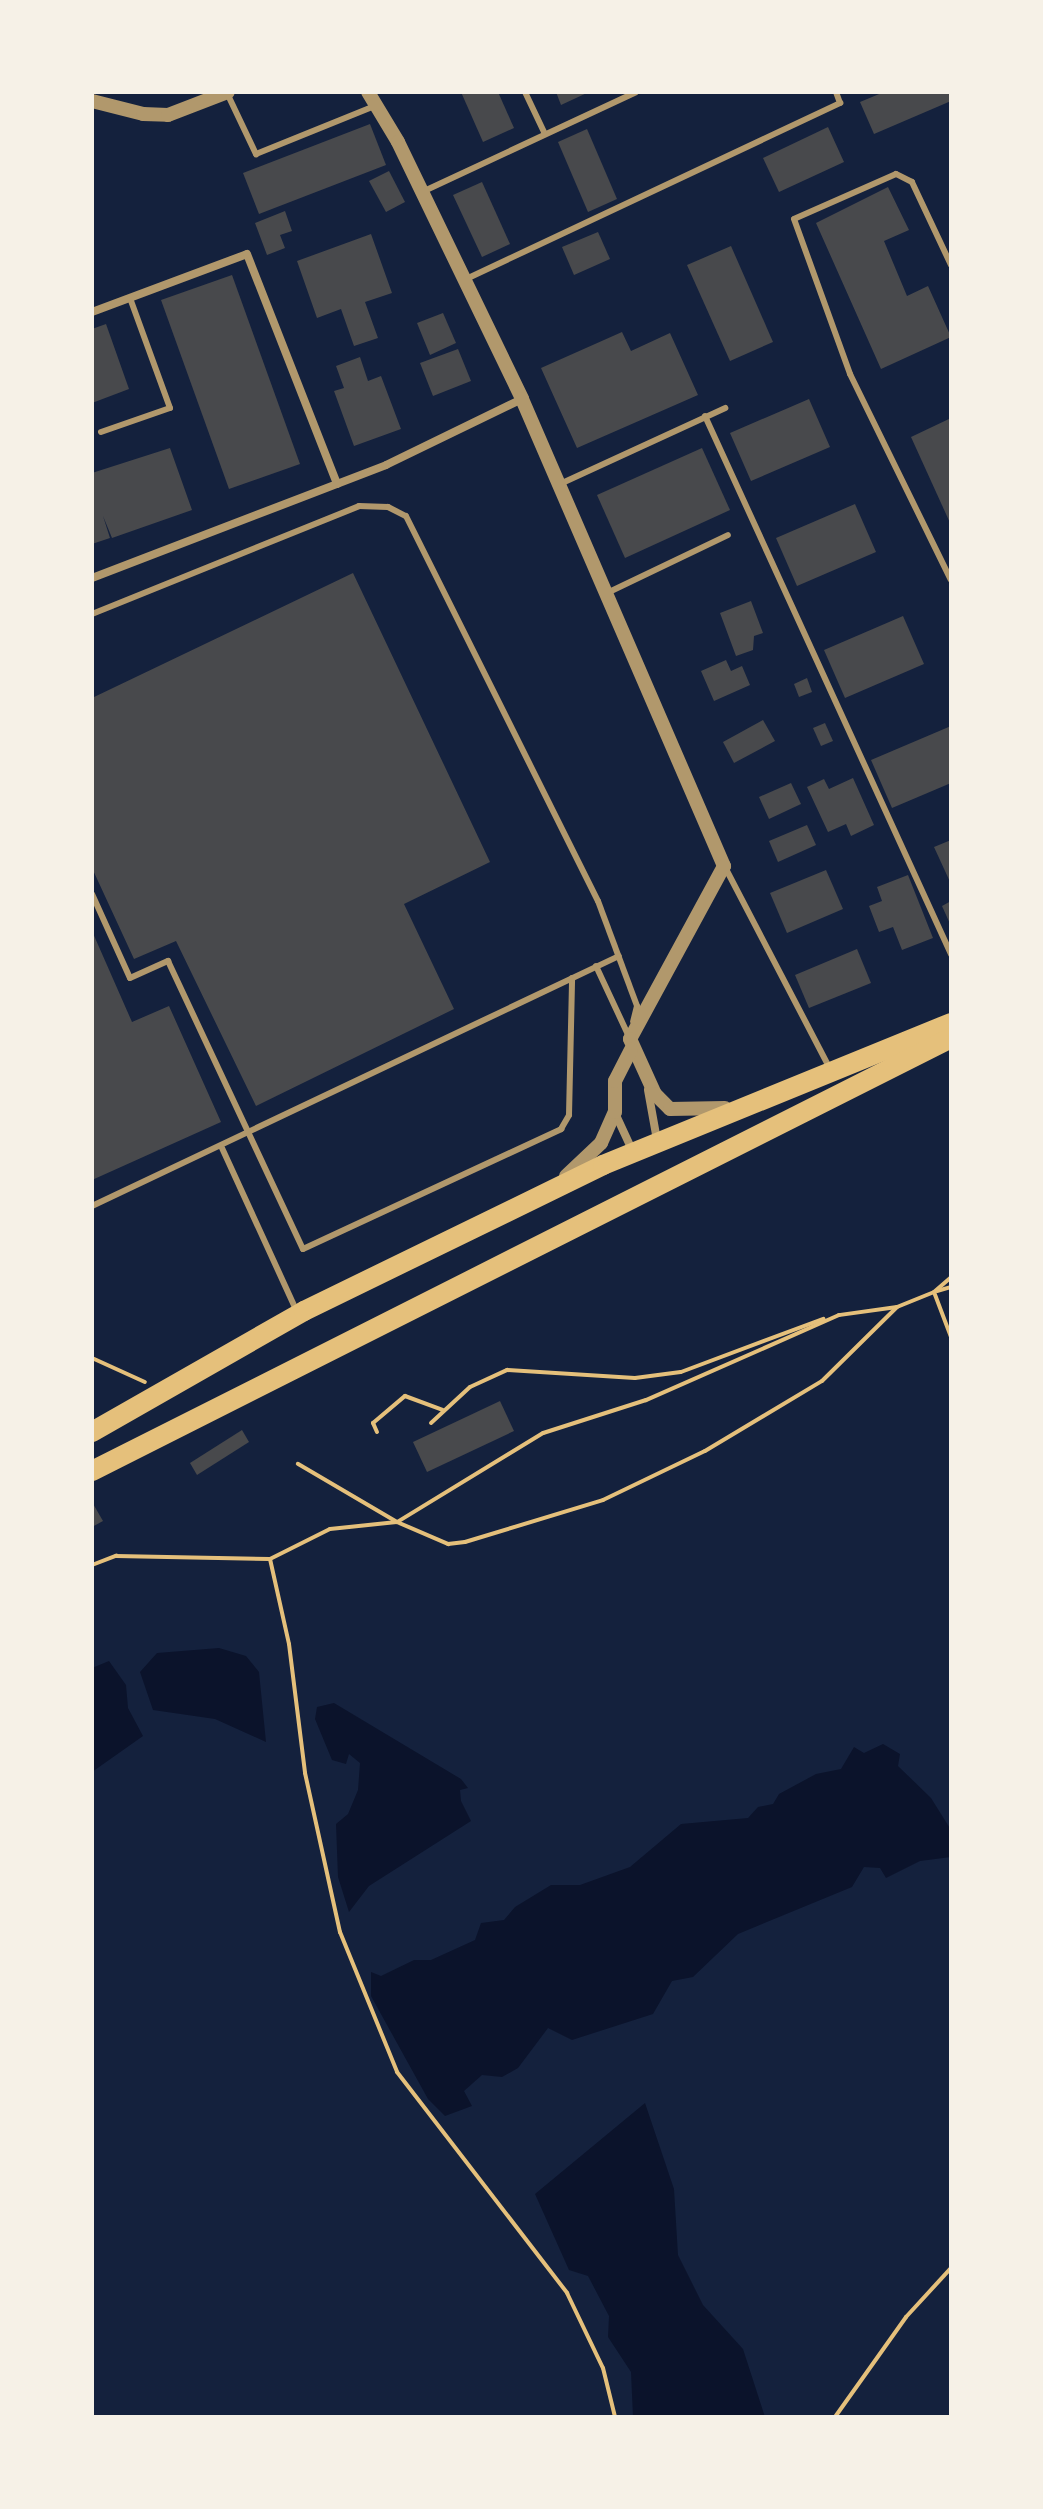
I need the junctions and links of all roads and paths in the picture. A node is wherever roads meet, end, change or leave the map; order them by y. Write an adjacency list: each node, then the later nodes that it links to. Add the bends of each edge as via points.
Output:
1 (228, 92): 6 (street, via 168,115); 7 (lane, via 256,154)
2 (368, 92): 7 (street)
3 (525, 92): 8 (lane)
4 (636, 92): 8 (lane)
5 (836, 92): 11 (lane, via 840,103)
6 (92, 101)
7 (375, 106): 9 (street)
8 (544, 132): 9 (lane)
9 (422, 192): 11 (street)
10 (951, 265): 22 (lane, via 912,182 896,174 794,219 850,374)
11 (464, 280): 14 (street)
12 (130, 298): 13 (street); 17 (lane, via 170,408); 18 (street, via 247,254)
13 (92, 312)
14 (522, 399): 18 (street); 19 (street)
15 (725, 408): 16 (lane)
16 (705, 416): 19 (lane); 27 (lane)
17 (101, 432)
18 (337, 484): 21 (street)
19 (560, 484): 23 (street)
20 (728, 535): 23 (lane)
21 (92, 578)
22 (951, 580)
23 (607, 593): 25 (street)
24 (92, 614): 28 (lane, via 359,506 388,507 406,516)
25 (724, 866): 33 (street); 34 (lane)
26 (92, 894): 38 (lane, via 130,978 168,961)
27 (951, 954)
28 (619, 956): 29 (lane); 33 (lane, via 637,1006)
29 (596, 966): 30 (lane); 33 (lane)
30 (572, 978): 38 (lane); 38 (lane, via 569,1115 561,1129 530,1145 303,1249)
31 (951, 1023): 34 (main road)
32 (951, 1038): 58 (main road)
33 (630, 1044): 35 (street); 37 (street, via 615,1081)
34 (831, 1072): 36 (main road)
35 (646, 1077): 36 (street, via 670,1109 709,1111); 39 (street)
36 (756, 1102): 39 (main road)
37 (615, 1112): 41 (street); 42 (street, via 593,1155)
38 (251, 1135): 40 (lane)
39 (657, 1140): 41 (main road)
40 (222, 1148): 43 (lane); 48 (lane)
41 (633, 1152): 42 (main road)
42 (545, 1193): 48 (main road)
43 (92, 1206)
44 (951, 1277): 46 (path)
45 (951, 1287): 46 (path)
46 (934, 1292): 47 (path); 50 (path)
47 (897, 1307): 49 (path); 59 (path, via 822,1381 705,1451 603,1500 456,1543)
48 (298, 1315): 55 (main road)
49 (837, 1316): 53 (path, via 681,1372 635,1378 507,1370 470,1387); 59 (path, via 646,1400 543,1433)
50 (951, 1337)
51 (92, 1358): 52 (path)
52 (150, 1384)
53 (443, 1410): 54 (path); 56 (path, via 405,1396 382,1411 373,1423)
54 (431, 1423)
55 (92, 1432)
56 (377, 1432)
57 (298, 1464): 59 (path)
58 (92, 1471)
59 (397, 1522): 60 (path, via 330,1529)
60 (270, 1559): 61 (path, via 116,1556); 63 (path, via 289,1644 305,1773 346,1946 397,2072 567,2293 603,2368)
61 (92, 1565)
62 (951, 2268): 64 (path, via 906,2317)
63 (615, 2417)
64 (835, 2417)

